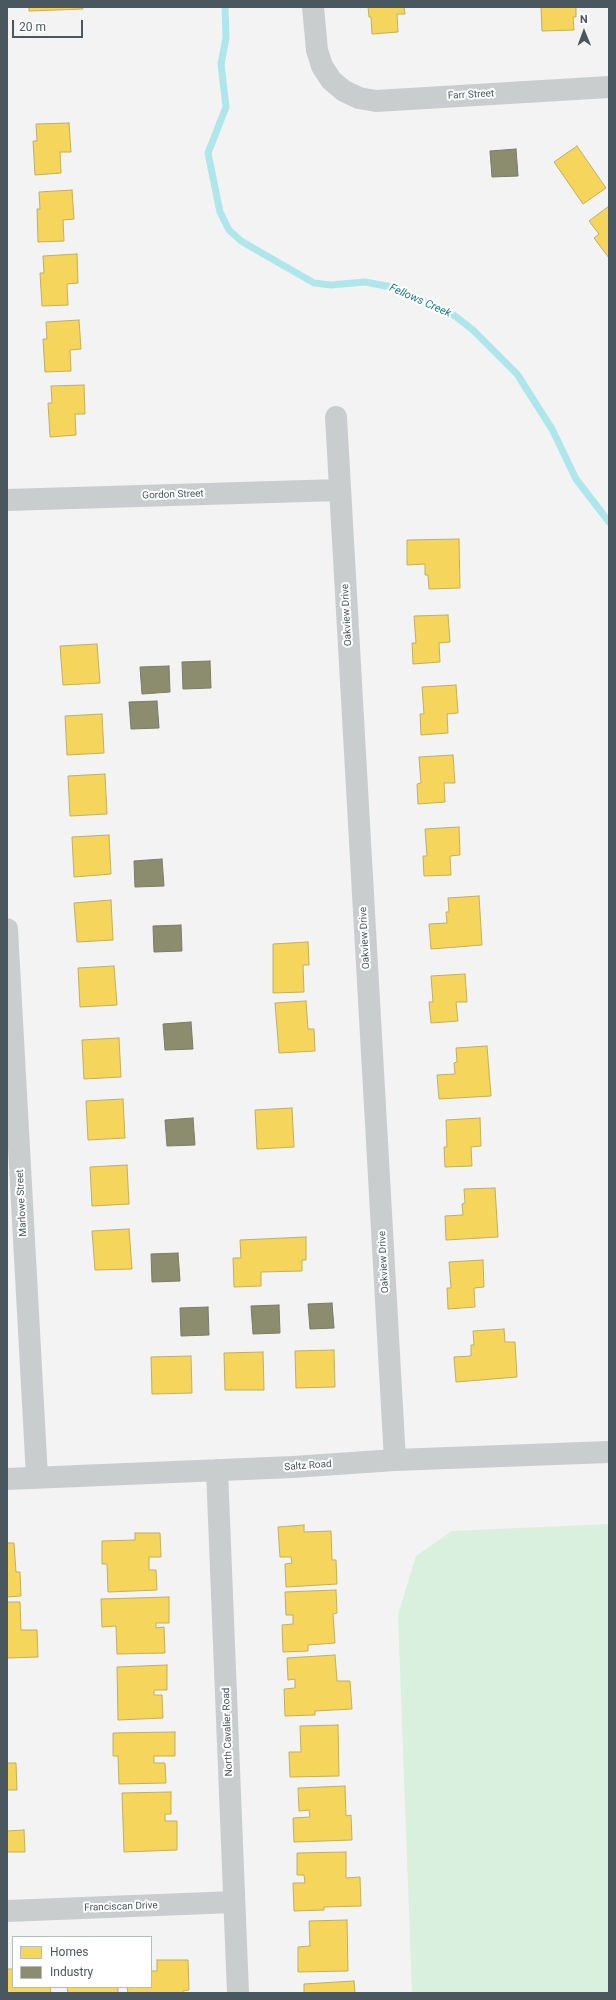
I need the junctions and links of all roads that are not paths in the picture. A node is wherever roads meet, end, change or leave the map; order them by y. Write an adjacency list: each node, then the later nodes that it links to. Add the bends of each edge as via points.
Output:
1 (313, 7): 2 (street, Farr Street, via 320,60 331,80 344,91 359,98 376,101)
2 (609, 87)
3 (336, 417): 4 (street, Oakview Drive)
4 (340, 490): 5 (street, Gordon Street); 8 (street, Oakview Drive)
5 (7, 500)
6 (7, 929): 10 (street, Marlowe Street)
7 (609, 1452): 8 (street, Saltz Road)
8 (395, 1460): 9 (street, Saltz Road)
9 (218, 1470): 10 (street, Saltz Road); 12 (street, North Cavalier Road)
10 (37, 1477): 11 (street, Saltz Road)
11 (7, 1478)
12 (234, 1902): 13 (street, Franciscan Drive); 14 (street, North Cavalier Road)
13 (7, 1911)
14 (238, 1993)

